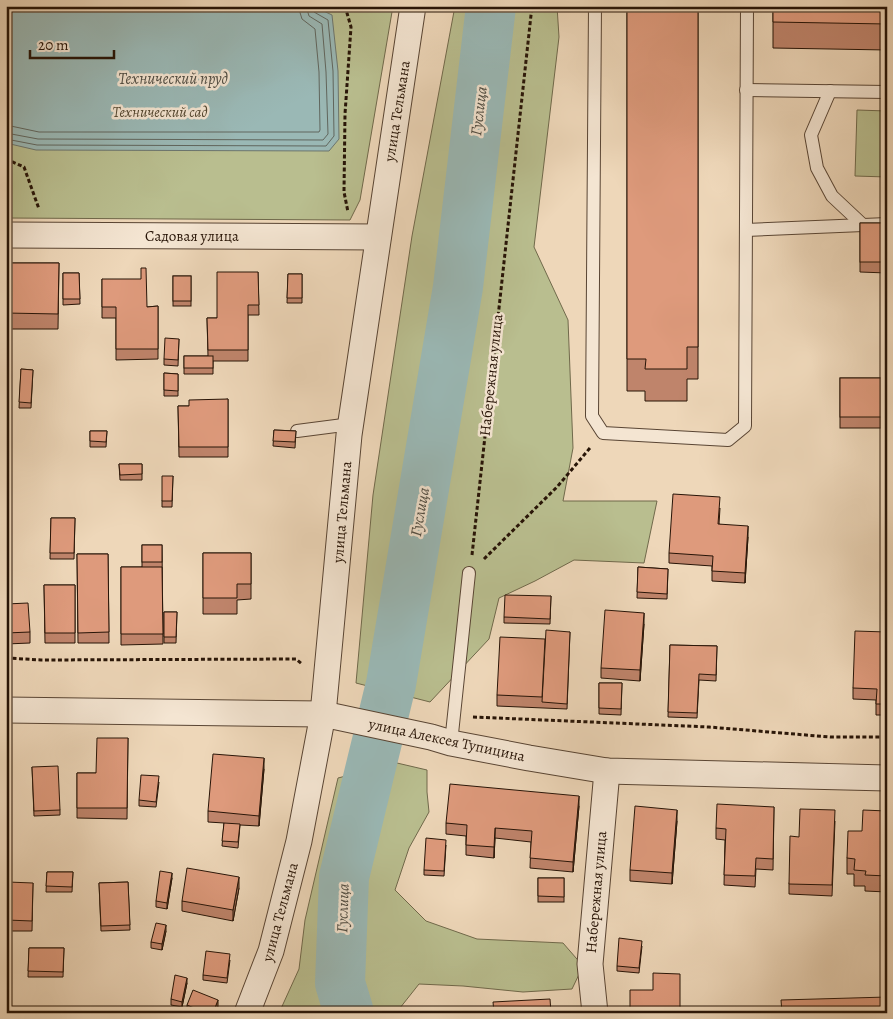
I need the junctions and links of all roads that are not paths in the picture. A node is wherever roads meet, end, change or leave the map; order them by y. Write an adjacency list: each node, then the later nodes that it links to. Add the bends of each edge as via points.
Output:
1 (413, 6): 11 (street, улица Тельмана)
2 (595, 6): 9 (lane, via 592,416 603,433 728,440 745,426)
3 (747, 6): 4 (lane)
4 (746, 90): 5 (lane); 9 (lane)
5 (830, 91): 6 (lane); 8 (lane, via 811,135 817,168 832,196)
6 (887, 92)
7 (887, 224): 8 (lane)
8 (864, 226): 9 (lane)
9 (746, 230)
10 (6, 235): 11 (street, Садовая улица)
11 (378, 237): 12 (street, улица Тельмана)
12 (351, 424): 13 (lane); 16 (street, улица Тельмана)
13 (298, 431)
14 (469, 573): 17 (lane, via 454,716)
15 (6, 710): 16 (street, улица Алексея Тупицина)
16 (323, 714): 17 (street, улица Алексея Тупицина); 20 (street, улица Тельмана, via 299,841 271,951)
17 (441, 740): 18 (street, улица Алексея Тупицина)
18 (607, 771): 19 (street, улица Алексея Тупицина); 21 (street, Набережная улица, via 590,964)
19 (887, 778)
20 (247, 1013)
21 (595, 1013)

